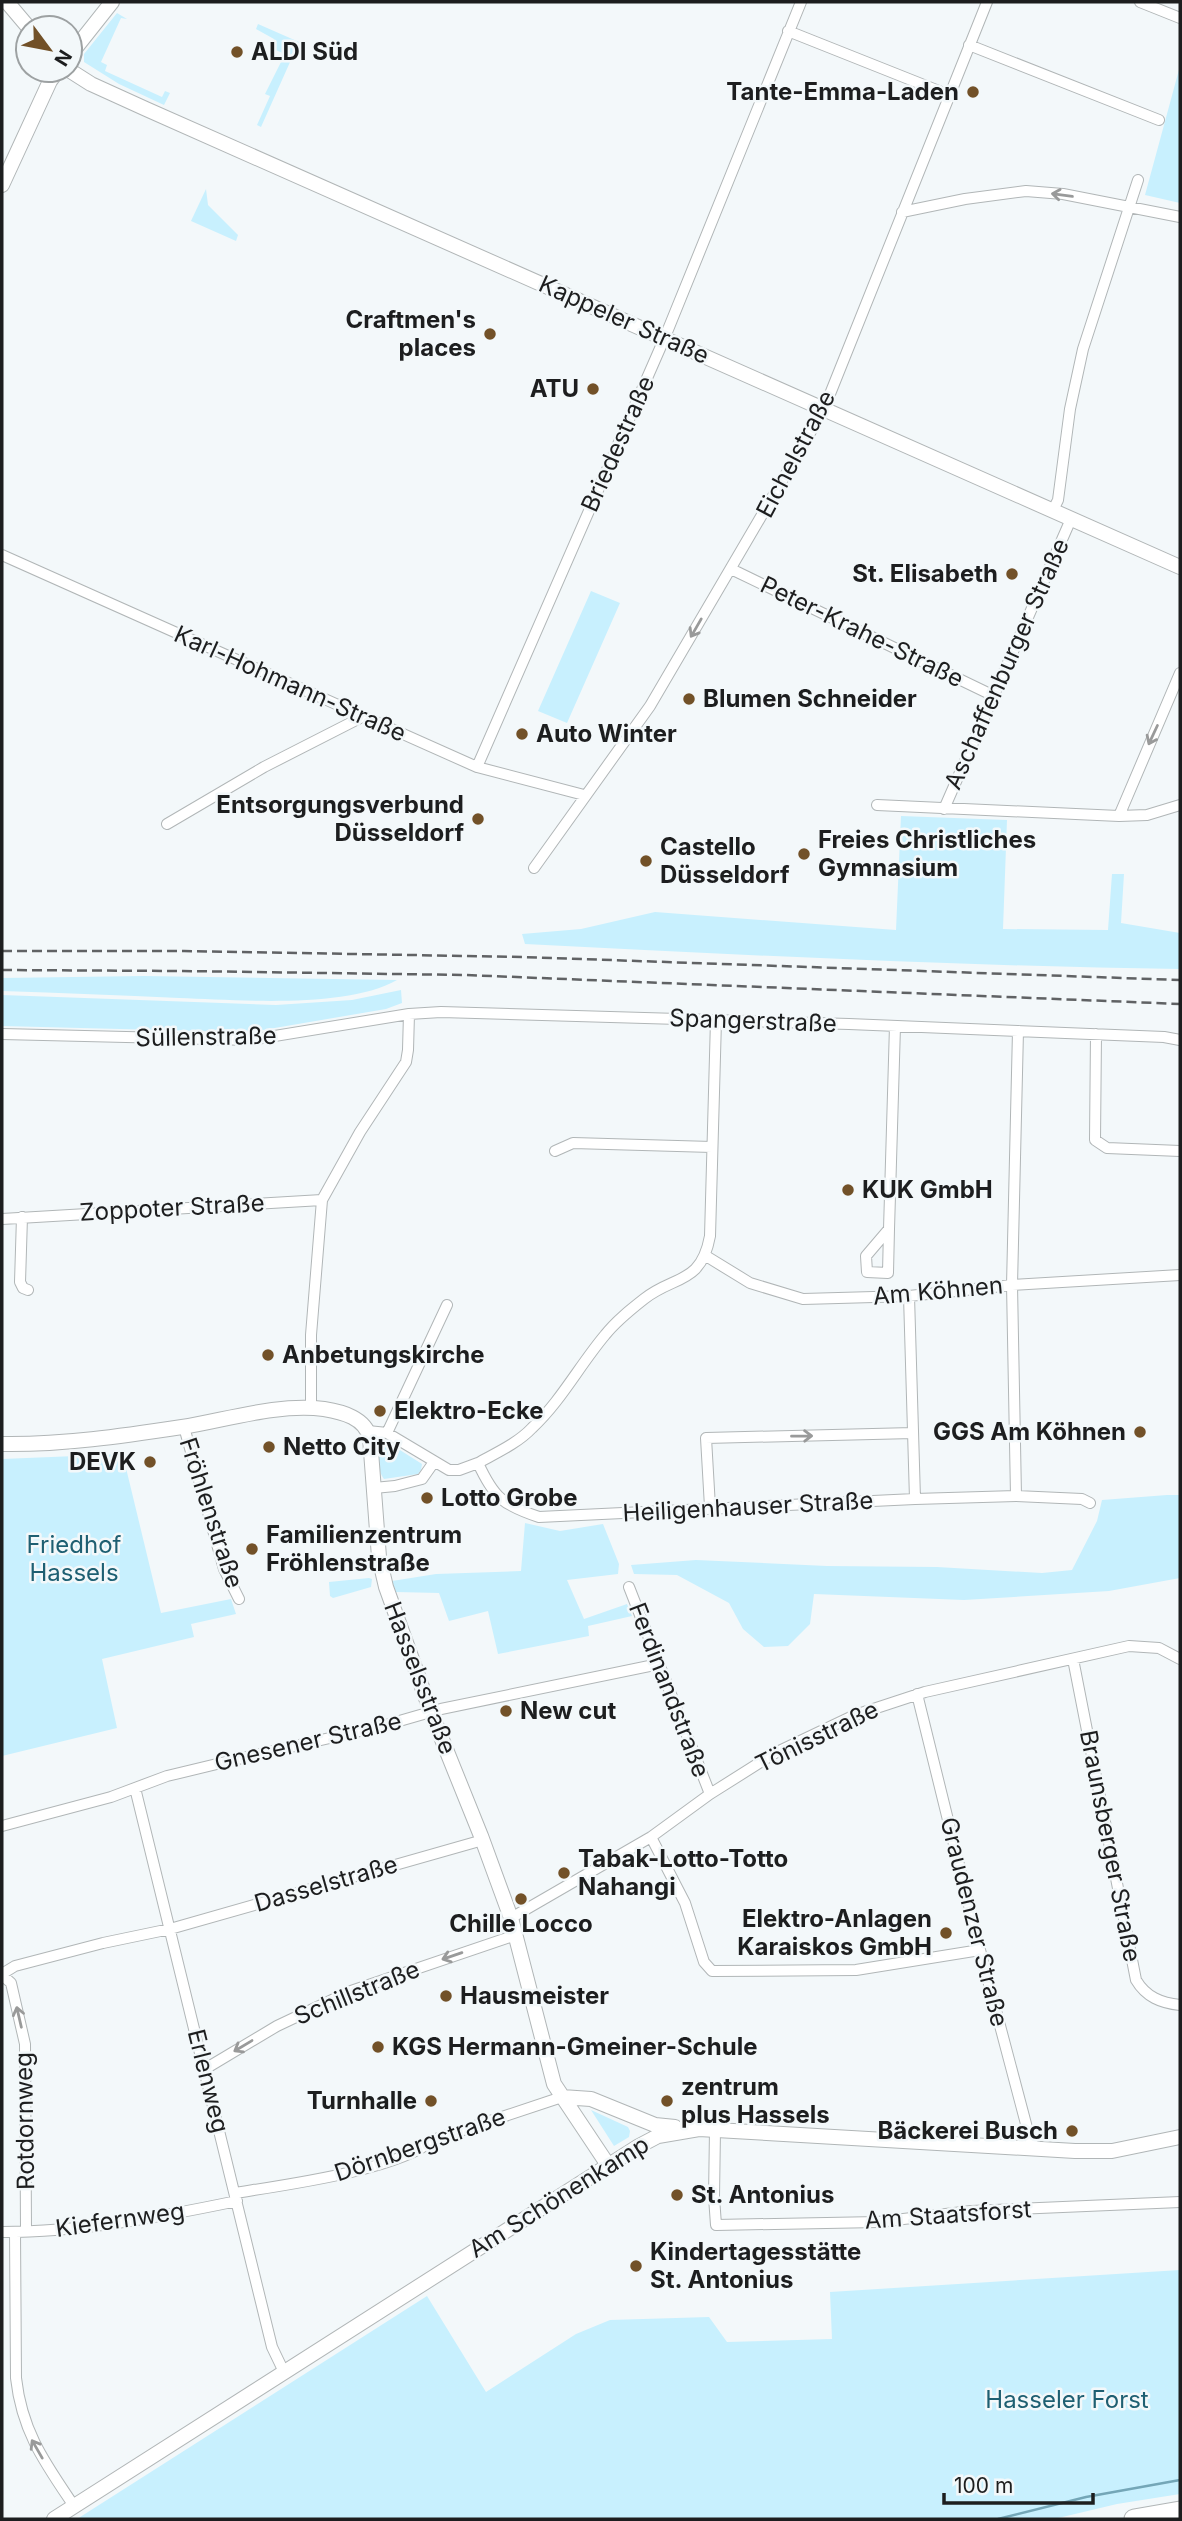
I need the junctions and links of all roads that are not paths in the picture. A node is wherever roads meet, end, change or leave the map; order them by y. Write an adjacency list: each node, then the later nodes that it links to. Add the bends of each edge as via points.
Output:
1 (112, 2): 7 (street)
2 (801, 2): 6 (street, Briedestraße)
3 (987, 2): 8 (street, Eichelstraße)
4 (1140, 2): 5 (street)
5 (1180, 18)
6 (788, 31): 11 (street); 18 (street, Briedestraße)
7 (84, 37)
8 (969, 45): 11 (street, Eichelstraße); 12 (street)
9 (84, 78): 18 (street, Kappeler Straße)
10 (49, 84): 14 (street)
11 (949, 95): 16 (street, Eichelstraße)
12 (1159, 120)
13 (1138, 180): 15 (street, Aschaffenburger Straße)
14 (2, 185)
15 (1129, 207): 16 (street, one-way to 16, via 1026,191); 17 (street); 20 (street, Aschaffenburger Straße, via 1083,349)
16 (902, 212): 19 (street, Eichelstraße)
17 (1180, 217)
18 (665, 338): 19 (street, Kappeler Straße); 28 (street, Briedestraße)
19 (824, 409): 20 (street, Kappeler Straße); 24 (street, Eichelstraße)
20 (1053, 510): 21 (street, Kappeler Straße)
21 (1071, 519): 23 (street, Kappeler Straße); 26 (street, Aschaffenburger Straße)
22 (2, 555): 27 (street, Karl-Hohmann-Straße)
23 (1180, 567)
24 (731, 569): 26 (street, Peter-Krahe-Straße); 29 (street, Eichelstraße, one-way to 29, via 650,706)
25 (1180, 673): 33 (street, one-way to 33)
26 (992, 695): 32 (street, Aschaffenburger Straße)
27 (364, 716): 28 (street, Karl-Hohmann-Straße); 34 (street)
28 (477, 767): 29 (street, Karl-Hohmann-Straße)
29 (584, 795): 35 (street, Eichelstraße)
30 (877, 805): 32 (street)
31 (1180, 805): 33 (street, via 1146,815)
32 (944, 809): 33 (street)
33 (1119, 816)
34 (167, 824)
35 (534, 868)
36 (409, 1014): 37 (street, Spangerstraße); 40 (street, Süllenstraße, via 250,1040); 46 (street, via 406,1062)
37 (716, 1020): 38 (street, Spangerstraße); 43 (street)
38 (895, 1026): 39 (street, Spangerstraße); 49 (street)
39 (1018, 1031): 41 (street, Spangerstraße); 52 (street)
40 (2, 1034)
41 (1096, 1034): 42 (street, Spangerstraße); 45 (street, via 1095,1140 1107,1147)
42 (1180, 1040)
43 (712, 1147): 44 (street, via 573,1143); 50 (street)
44 (555, 1151)
45 (1180, 1151)
46 (322, 1200): 47 (street, Zoppoter Straße); 56 (street, via 311,1335)
47 (22, 1217): 48 (street, Zoppoter Straße); 53 (street, via 20,1282)
48 (2, 1219)
49 (889, 1229)
50 (706, 1256): 54 (street, Am Köhnen, via 750,1283 803,1299); 63 (street, via 685,1279 648,1295 624,1314 530,1431)
51 (1180, 1275): 52 (street, Am Köhnen)
52 (1012, 1285): 54 (street, Am Köhnen); 65 (street)
53 (28, 1290)
54 (909, 1296): 60 (street)
55 (447, 1305): 59 (street)
56 (311, 1408): 57 (street, via 247,1413); 58 (street, via 352,1417)
57 (184, 1427): 61 (street); 70 (street, Fröhlenstraße, via 224,1569)
58 (368, 1431): 59 (street); 64 (street, Hasselsstraße)
59 (387, 1433): 62 (street)
60 (913, 1433): 66 (street); 68 (street, one-way to 60, via 706,1438)
61 (2, 1444)
62 (434, 1462): 63 (street, via 454,1471); 64 (street, via 422,1479)
63 (478, 1463): 68 (street, Heiligenhauser Straße, via 495,1494 540,1517)
64 (374, 1488): 75 (street, Hasselsstraße, via 384,1579)
65 (1016, 1496): 66 (street, Heiligenhauser Straße); 67 (street, Heiligenhauser Straße)
66 (915, 1499): 68 (street, Heiligenhauser Straße)
67 (1090, 1503)
68 (710, 1507)
69 (629, 1587): 73 (street, Ferdinandstraße)
70 (239, 1599)
71 (1073, 1659): 72 (street, Tönisstraße, via 1129,1646 1159,1648); 74 (street, Tönisstraße); 86 (street, Braunsberger Straße, via 1136,1980 1151,1997)
72 (1180, 1659)
73 (659, 1664): 75 (street, Gnesener Straße); 77 (street, Ferdinandstraße)
74 (917, 1694): 77 (street, Tönisstraße, via 855,1714 790,1745); 84 (street, Graudenzer Straße)
75 (431, 1712): 76 (street, Gnesener Straße, via 167,1776); 80 (street, Hasselsstraße)
76 (135, 1788): 78 (street, Gnesener Straße); 82 (street, Erlenweg)
77 (710, 1794): 79 (street, Tönisstraße)
78 (2, 1826)
79 (651, 1837): 81 (street, Tönisstraße); 84 (street, via 685,1903 704,1962 712,1970 856,1970)
80 (483, 1840): 81 (street, Hasselsstraße); 82 (street, Dasselstraße)
81 (511, 1918): 83 (street, Hasselsstraße)
82 (170, 1929): 85 (street, Dasselstraße, via 15,1966); 87 (street, Erlenweg)
83 (516, 1935): 87 (street, Schillstraße, one-way to 87, via 351,1991 277,2026); 88 (street, Hasselsstraße)
84 (979, 1950): 97 (street, Graudenzer Straße)
85 (2, 1975): 102 (street, Rotdornweg, one-way to 85, via 25,2043 11,1983)
86 (1180, 2005)
87 (205, 2069): 99 (street, Erlenweg)
88 (552, 2077): 89 (street, Hasselsstraße); 90 (street)
89 (562, 2098): 90 (street); 91 (street, Hasselsstraße); 99 (street, Dörnbergstraße, via 367,2167)
90 (584, 2098): 91 (street); 92 (street)
91 (572, 2111): 98 (street, Hasselsstraße)
92 (636, 2117): 93 (street); 96 (street, via 643,2130)
93 (683, 2130): 94 (street, Am Schönenkamp); 96 (street, Am Schönenkamp)
94 (715, 2130): 97 (street, Am Schönenkamp); 100 (street, Am Staatsforst, via 716,2225 878,2222 971,2211)
95 (1180, 2137): 97 (street, Am Schönenkamp, via 1112,2151)
96 (639, 2146): 98 (street, Am Schönenkamp)
97 (1035, 2149)
98 (608, 2165): 103 (street, Am Schönenkamp)
99 (236, 2197): 102 (street, Kiefernweg, via 130,2222); 103 (street, Erlenweg, via 272,2347)
100 (1180, 2202)
101 (2, 2232): 102 (street, Kiefernweg)
102 (20, 2232): 104 (street, Rotdornweg, one-way to 102, via 33,2441 18,2400)
103 (284, 2372): 104 (street, Am Schönenkamp)
104 (74, 2507): 106 (street, Am Schönenkamp)
105 (1180, 2511): 107 (highway)
106 (54, 2519)
107 (1134, 2519)

